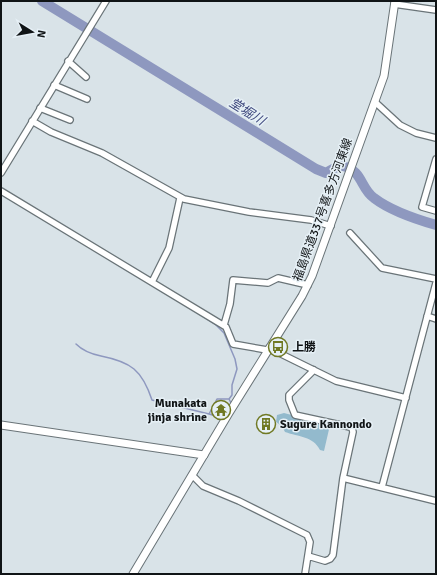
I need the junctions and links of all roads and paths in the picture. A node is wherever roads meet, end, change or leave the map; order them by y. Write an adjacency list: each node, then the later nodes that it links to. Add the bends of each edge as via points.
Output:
1 (106, 1): 4 (street)
2 (394, 2): 3 (street); 8 (main road, 福島県道337号喜多方河東線, via 384,76)
3 (436, 10)
4 (68, 62): 5 (street); 6 (street)
5 (86, 77)
6 (54, 85): 7 (street); 9 (street)
7 (86, 99)
8 (375, 102): 12 (street, via 400,125 420,135); 18 (main road, 福島県道337号喜多方河東線)
9 (40, 108): 10 (street); 11 (street)
10 (70, 120)
11 (32, 121): 14 (street); 16 (street, via 106,155)
12 (436, 138)
13 (436, 159): 17 (street, via 422,207)
14 (1, 173)
15 (1, 191): 21 (street)
16 (180, 198): 18 (street, via 249,212 311,220); 21 (street, via 169,248)
17 (436, 211)
18 (331, 226): 23 (main road, 福島県道337号喜多方河東線)
19 (350, 233): 20 (street, via 382,268)
20 (436, 279)
21 (152, 282): 26 (street)
22 (436, 283): 24 (street)
23 (308, 285): 26 (street, via 278,278 268,282 233,280); 27 (main road, 福島県道337号喜多方河東線)
24 (427, 316): 25 (street); 29 (street)
25 (436, 319)
26 (224, 325): 27 (street, via 233,344)
27 (268, 349): 28 (street); 31 (main road, 福島県道337号喜多方河東線)
28 (314, 370): 29 (street, via 336,381); 33 (street, via 289,395 289,400 295,415 352,428)
29 (406, 398): 34 (street)
30 (1, 425): 31 (main road)
31 (204, 455): 32 (main road, 福島県道337号喜多方河東線)
32 (192, 475): 36 (street, via 203,486 307,535 310,542); 37 (main road, 福島県道337号喜多方河東線)
33 (343, 478): 34 (street); 36 (street, via 332,556 325,560)
34 (382, 487): 35 (street)
35 (436, 501)
36 (308, 556): 38 (street)
37 (133, 574)
38 (305, 574)

